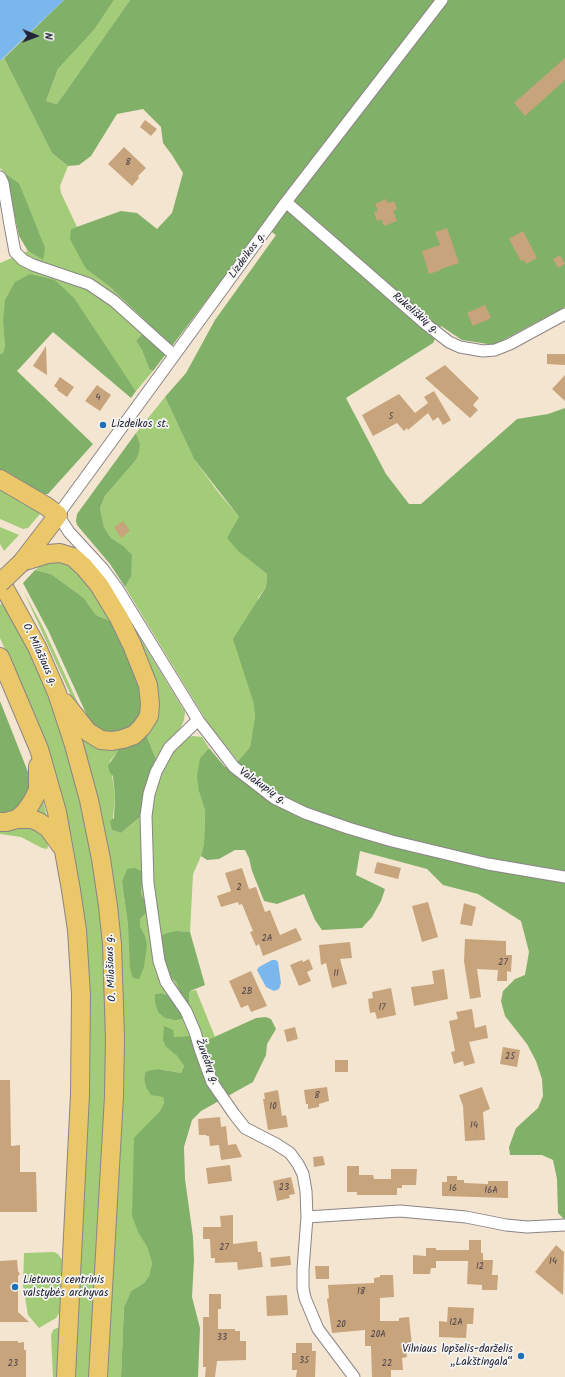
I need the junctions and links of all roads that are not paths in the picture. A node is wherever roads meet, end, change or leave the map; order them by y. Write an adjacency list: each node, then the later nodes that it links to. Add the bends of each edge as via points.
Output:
1 (442, 0): 3 (street, Lizdeikos g.)
2 (0, 177): 5 (street, via 16,252 33,265 88,284 114,301)
3 (286, 202): 4 (street, Rukeliškių g., via 427,325 460,347 483,351 495,350); 5 (street, Lizdeikos g.)
4 (565, 314)
5 (174, 355): 7 (street, Lizdeikos g.)
6 (0, 479): 7 (main road)
7 (58, 515): 8 (main road); 11 (street, Valakupių g., via 103,569)
8 (22, 562): 9 (main road, bridge); 10 (main road, via 60,553 73,557)
9 (0, 581): 13 (main road, O. Milašiaus g., via 37,647)
10 (99, 585): 11 (street); 13 (main road, via 132,645 148,685 149,716 134,735 123,740 101,740 88,732)
11 (134, 615): 14 (street, Valakupių g.)
12 (0, 658): 15 (main road)
13 (57, 693): 22 (main road, O. Milašiaus g., via 89,800 101,859 112,944 115,1012 114,1096)
14 (198, 720): 18 (street, Valakupių g., via 234,767 274,798 304,814 434,851 488,864); 19 (street, Žuvėdrų g., via 169,748 156,772 149,794 146,816 148,883 159,961 166,982 186,1011 212,1082 234,1114 245,1128 276,1144 296,1159 303,1174)
15 (38, 749): 16 (main road, via 38,790 25,812); 17 (main road, via 57,812)
16 (8, 820): 17 (main road, via 32,819 39,822 48,828)
17 (63, 848): 21 (main road, via 77,930 82,1038)
18 (565, 877)
19 (307, 1217): 20 (street, via 400,1211 527,1226); 23 (street, Žuvėdrų g., via 303,1269 305,1298 318,1329)
20 (565, 1225)
21 (66, 1377)
22 (98, 1377)
23 (354, 1377)

